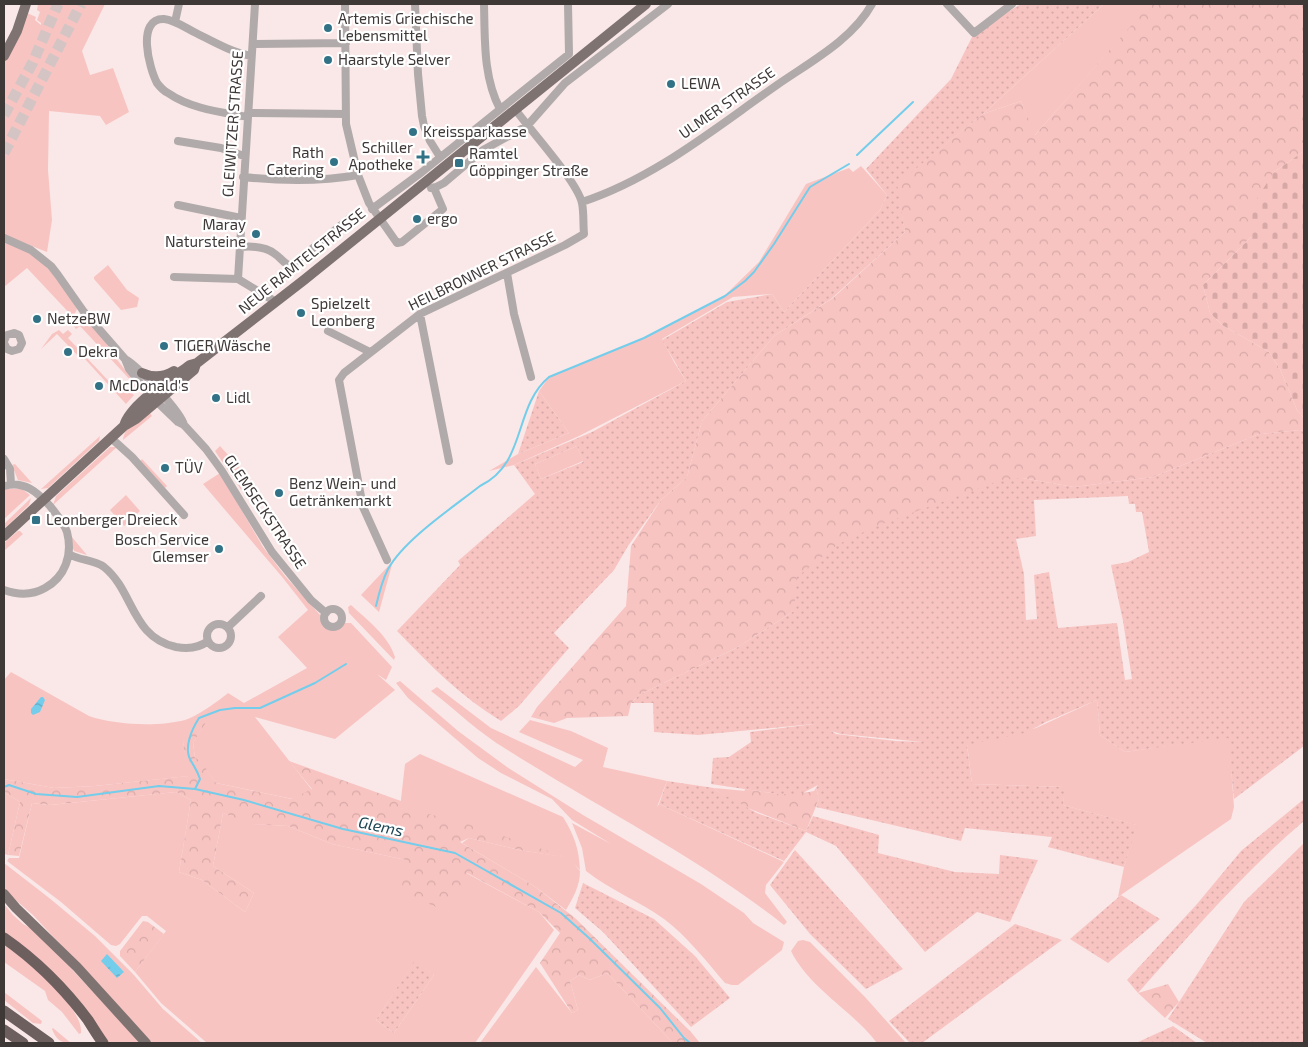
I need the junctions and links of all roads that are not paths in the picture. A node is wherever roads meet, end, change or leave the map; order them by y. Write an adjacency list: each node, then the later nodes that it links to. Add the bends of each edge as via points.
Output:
1 (26, 4): 16 (main road)
2 (180, 4): 13 (street)
3 (254, 4): 15 (street, GLEIWITZER STRASSE)
4 (345, 4): 14 (street)
5 (415, 4): 25 (street, via 422,116 430,141)
6 (484, 4): 18 (street, via 489,81)
7 (568, 4): 18 (street, via 569,54)
8 (646, 4): 19 (main road, NEUE RAMTELSTRASSE)
9 (668, 4): 22 (street, via 565,83)
10 (872, 4): 30 (street, ULMER STRASSE, via 851,32 659,167 624,187)
11 (946, 4): 12 (street, via 974,33)
12 (1012, 4)
13 (175, 22): 17 (street, via 236,53); 21 (street, via 155,20 148,30 148,56 158,85 185,103)
14 (346, 43): 15 (street); 20 (street)
15 (253, 44): 17 (street, GLEIWITZER STRASSE)
16 (4, 56)
17 (251, 56): 21 (street, GLEIWITZER STRASSE)
18 (500, 108): 25 (street)
19 (514, 109): 22 (street); 28 (main road, NEUE RAMTELSTRASSE)
20 (346, 114): 21 (street); 26 (street)
21 (248, 115): 24 (street, GLEIWITZER STRASSE)
22 (527, 126): 29 (street, via 483,150); 30 (street, via 566,175)
23 (178, 141): 24 (street, via 221,148)
24 (244, 156): 27 (street, GLEIWITZER STRASSE)
25 (440, 157): 32 (street)
26 (358, 175): 27 (street, via 311,180); 32 (street)
27 (243, 177): 34 (street, GLEIWITZER STRASSE)
28 (425, 182): 29 (street); 35 (main road, NEUE RAMTELSTRASSE)
29 (434, 188): 35 (street, via 443,209 402,242 397,243)
30 (582, 202): 38 (street, HEILBRONNER STRASSE, via 584,234)
31 (178, 206): 34 (street)
32 (372, 209): 35 (street)
33 (351, 217): 37 (street, via 291,266 263,248)
34 (241, 218): 37 (street, GLEIWITZER STRASSE)
35 (379, 219): 41 (main road, NEUE RAMTELSTRASSE)
36 (4, 238): 45 (street, GLEMSECKSTRASSE, via 30,250 51,266 84,312)
37 (240, 247): 40 (street, GLEIWITZER STRASSE)
38 (507, 273): 42 (street, HEILBRONNER STRASSE); 48 (street)
39 (174, 277): 40 (street)
40 (238, 279): 41 (street)
41 (276, 302): 46 (main road, NEUE RAMTELSTRASSE)
42 (420, 314): 44 (street, HEILBRONNER STRASSE); 52 (street)
43 (328, 331): 44 (street)
44 (370, 352): 58 (street, HEILBRONNER STRASSE, via 340,380 363,507)
45 (125, 359): 47 (street, GLEMSECKSTRASSE); 49 (street, GLEMSECKSTRASSE, via 129,369)
46 (192, 365): 47 (main road, via 163,376); 49 (main road, NEUE RAMTELSTRASSE)
47 (142, 373): 49 (street, GLEMSECKSTRASSE)
48 (531, 377)
49 (157, 396): 50 (main road, NEUE RAMTELSTRASSE, via 126,418 124,426); 61 (street, GLEMSECKSTRASSE, via 222,471 272,552 311,600)
50 (111, 438): 54 (main road, NEUE RAMTELSTRASSE); 55 (street)
51 (4, 458): 53 (street, via 10,469)
52 (450, 461)
53 (7, 485): 54 (street, via 26,486)
54 (44, 499): 56 (main road, NEUE RAMTELSTRASSE); 57 (street, via 66,531)
55 (184, 515)
56 (4, 536)
57 (69, 554): 59 (street, via 65,569 52,585 29,594); 63 (street, via 104,567 115,579 141,624 157,640 186,648)
58 (387, 560)
59 (4, 590)
60 (261, 596): 62 (street)
61 (326, 613)
62 (228, 628): 63 (street, via 221,624 211,627); 63 (street, via 230,639 226,645 214,646)
63 (208, 641)
64 (4, 894): 66 (main road)
65 (4, 901): 66 (main road)
66 (16, 908): 73 (main road, via 77,967)
67 (4, 938): 72 (highway, via 62,988)
68 (4, 1011): 71 (highway)
69 (4, 1030): 70 (highway)
70 (22, 1043)
71 (49, 1043)
72 (103, 1043)
73 (146, 1043)

